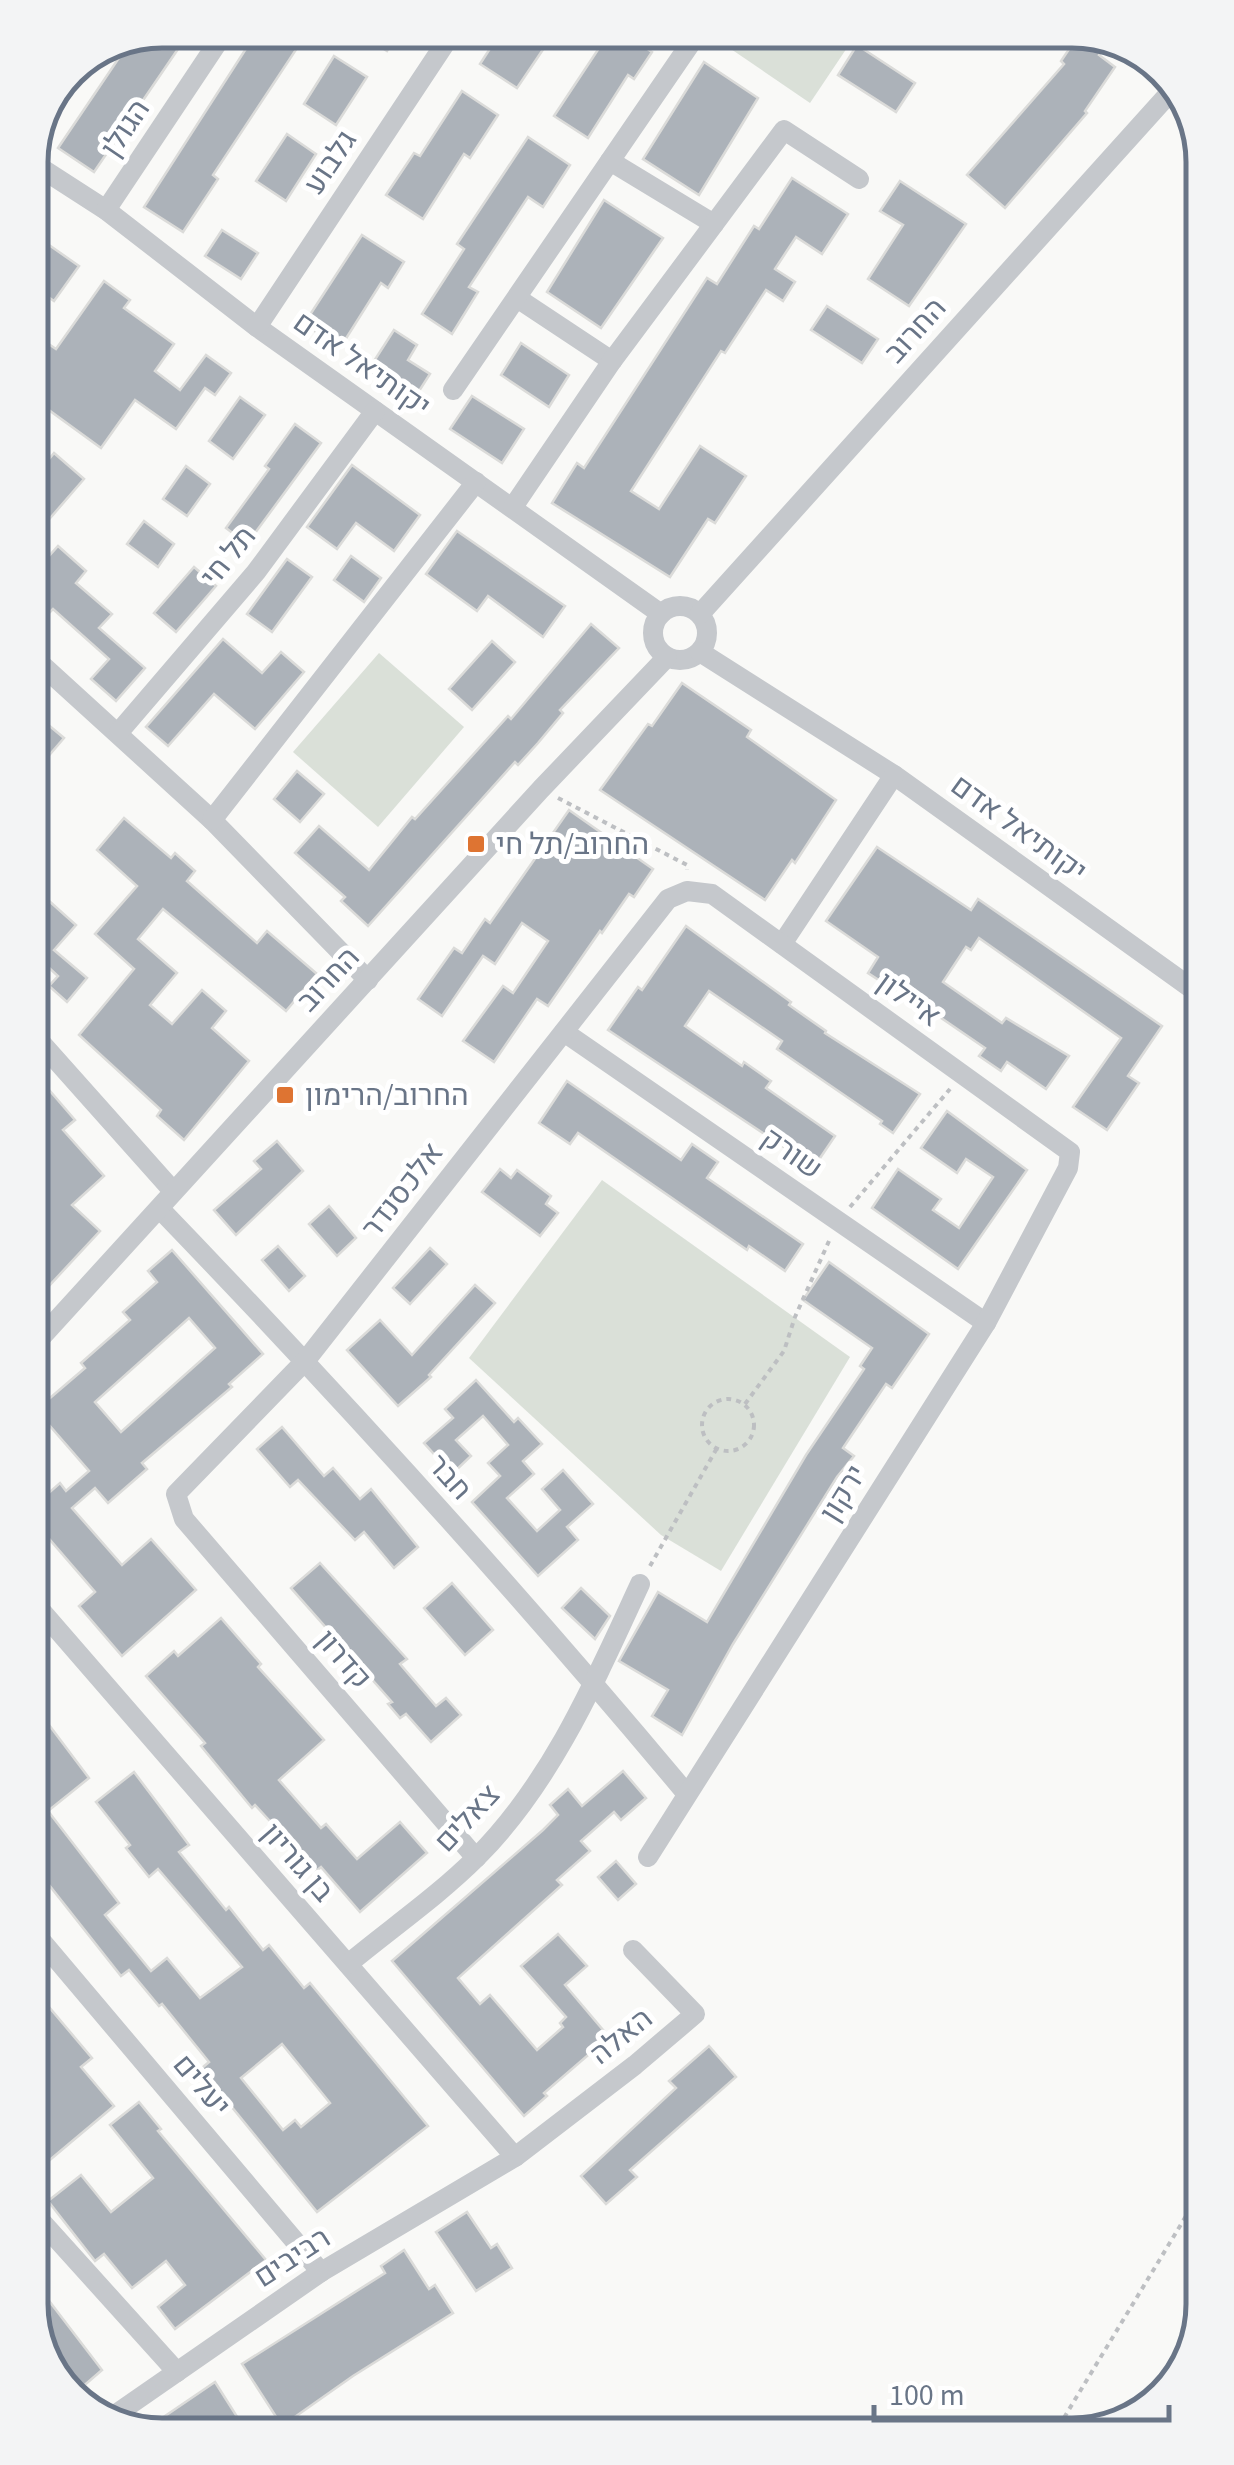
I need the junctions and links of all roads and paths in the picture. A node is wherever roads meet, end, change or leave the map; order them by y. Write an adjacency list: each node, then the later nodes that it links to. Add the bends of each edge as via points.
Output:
1 (214, 48): 8 (street, הגולן)
2 (442, 48): 11 (street, גלבוע)
3 (687, 48): 5 (street)
4 (1166, 98): 18 (street, החרוב)
5 (610, 161): 9 (street); 10 (street)
6 (48, 173): 8 (street, יקותיאל אדם)
7 (859, 179): 9 (street, via 784,130)
8 (106, 210): 11 (street, יקותיאל אדם)
9 (714, 224): 12 (street)
10 (518, 298): 12 (street); 13 (street)
11 (257, 326): 14 (street, יקותיאל אדם)
12 (612, 361): 16 (street)
13 (452, 390)
14 (375, 411): 15 (street, יקותיאל אדם); 22 (street, תל חי, via 256,572)
15 (476, 482): 16 (street, יקותיאל אדם); 25 (street)
16 (512, 508): 17 (street, יקותיאל אדם)
17 (661, 614): 18 (street, via 680,606); 20 (street, via 653,634)
18 (700, 614): 19 (street, via 708,633)
19 (700, 652): 20 (street, via 688,659); 23 (street, יקותיאל אדם)
20 (667, 657): 24 (street, החרוב)
21 (48, 670): 22 (street)
22 (119, 732): 25 (street)
23 (894, 775): 27 (street); 29 (street, יקותיאל אדם)
24 (541, 788): 26 (path, via 686,865); 28 (street, החרוב)
25 (212, 820): 28 (street)
26 (687, 890): 27 (street, איילון, via 712,894); 30 (street, אלכסנדר, via 668,900)
27 (782, 944): 32 (street, איילון)
28 (368, 980): 33 (street, החרוב)
29 (1186, 984)
30 (564, 1032): 35 (street, שורק); 37 (street, אלכסנדר)
31 (48, 1052): 33 (street)
32 (1070, 1152): 35 (street, ירקון, via 1068,1168)
33 (172, 1191): 34 (street, החרוב)
34 (160, 1209): 36 (street, החרוב); 37 (street, חבר)
35 (986, 1323): 43 (street, ירקון)
36 (48, 1331)
37 (306, 1360): 39 (street, אלכסנדר); 42 (street, חבר)
38 (717, 1448): 38 (path, via 739,1449 752,1436 752,1412 737,1399 720,1399 704,1414 704,1434); 40 (path)
39 (176, 1494): 45 (street, קדרון, via 184,1519)
40 (640, 1584): 42 (street, צאלים)
41 (48, 1620): 48 (street, בן גוריון)
42 (594, 1683): 43 (street, חבר); 45 (street, צאלים, via 524,1803)
43 (686, 1792): 44 (street, ירקון)
44 (648, 1856)
45 (476, 1858): 48 (street, צאלים)
46 (48, 1949): 52 (street, יעלים)
47 (634, 1950): 49 (street, האלה, via 694,2014)
48 (348, 1964): 49 (street, בן גוריון)
49 (515, 2157): 52 (street, רביבים)
50 (1186, 2218): 55 (path)
51 (48, 2229): 53 (street)
52 (321, 2272): 53 (street, רביבים)
53 (177, 2372): 54 (street, רביבים)
54 (122, 2410)
55 (1064, 2418)

